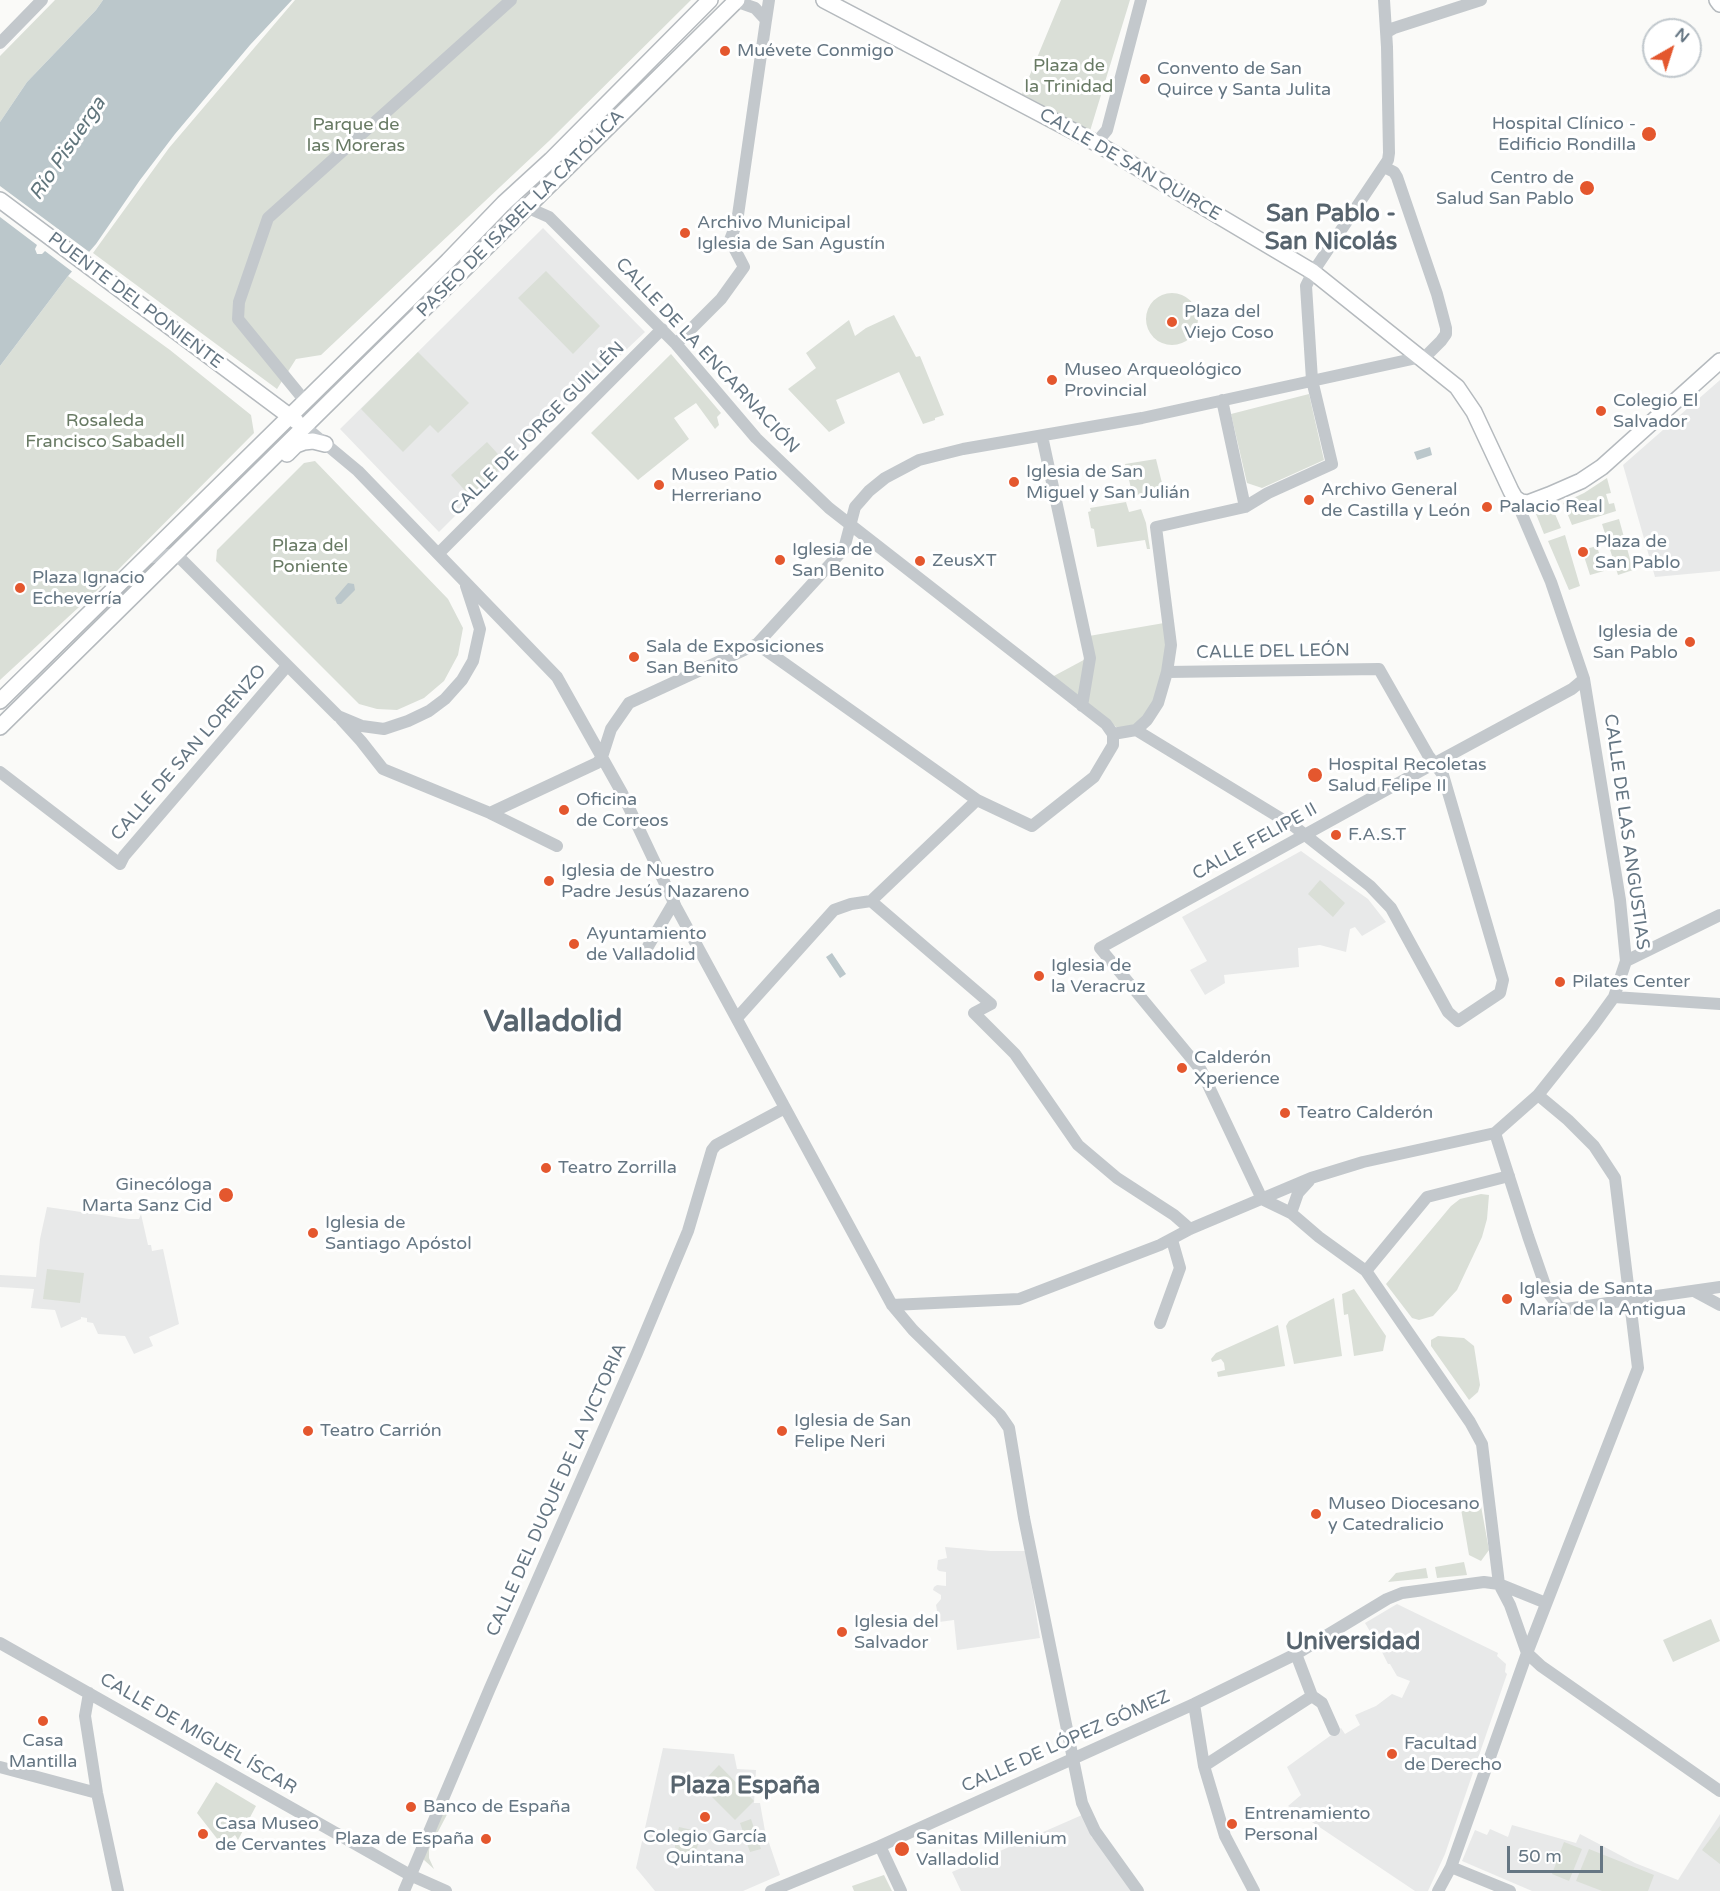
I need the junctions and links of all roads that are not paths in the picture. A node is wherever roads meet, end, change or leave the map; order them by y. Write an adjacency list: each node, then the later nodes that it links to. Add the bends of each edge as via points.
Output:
1 (42, 0): 14 (street)
2 (511, 0): 29 (street, via 268,218 239,302 238,319)
3 (710, 0): 18 (main road, PASEO DE ISABEL LA CATÓLICA)
4 (769, 0): 12 (street)
5 (824, 0): 15 (main road, CALLE DE SAN QUIRCE)
6 (1141, 0): 15 (street, via 1107,130)
7 (1384, 0): 13 (street)
8 (1481, 0): 13 (street)
9 (1717, 0): 11 (main road)
10 (737, 3): 12 (street, via 755,8); 19 (main road, PASEO DE ISABEL LA CATÓLICA)
11 (1720, 4)
12 (766, 20): 22 (street, via 737,222 730,240 744,267 721,299)
13 (1387, 32): 16 (street, via 1389,153)
14 (0, 43)
15 (1096, 143): 20 (main road, CALLE DE SAN QUIRCE)
16 (1384, 167): 20 (street); 24 (street, via 1397,177 1446,328 1435,349)
17 (0, 200): 28 (main road, PUENTE DEL PONIENTE)
18 (504, 203): 19 (street, CALLE DE LA ENCARNACIÓN); 29 (main road, PASEO DE ISABEL LA CATÓLICA)
19 (527, 207): 21 (street, CALLE DE LA ENCARNACIÓN, via 549,217); 31 (main road, PASEO DE ISABEL LA CATÓLICA)
20 (1312, 272): 24 (main road, CALLE DE SAN QUIRCE); 26 (street, via 1306,286)
21 (662, 329): 22 (street, CALLE DE LA ENCARNACIÓN); 40 (street, CALLE DE JORGE GUILLÉN)
22 (676, 345): 39 (street, CALLE DE LA ENCARNACIÓN, via 756,438)
23 (1720, 354): 35 (street)
24 (1420, 357): 26 (street); 37 (main road, CALLE DE SAN QUIRCE, via 1467,399)
25 (1720, 361): 35 (main road)
26 (1312, 380): 27 (street); 38 (street, via 1332,464)
27 (1222, 400): 33 (street); 38 (street)
28 (269, 401): 30 (main road, PUENTE DEL PONIENTE); 32 (main road)
29 (305, 401): 30 (main road, PASEO DE ISABEL LA CATÓLICA)
30 (289, 416): 31 (main road); 32 (main road, PASEO DE ISABEL LA CATÓLICA)
31 (304, 426): 34 (street); 36 (main road, PASEO DE ISABEL LA CATÓLICA)
32 (272, 434): 42 (main road, PASEO DE ISABEL LA CATÓLICA)
33 (1042, 436): 39 (street, via 919,460 869,490 855,507); 49 (street, via 1090,657)
34 (325, 444): 36 (main road, via 311,441 296,445); 40 (street, via 358,471)
35 (1622, 447): 37 (main road, via 1581,481)
36 (267, 468): 41 (main road, via 216,524 200,530)
37 (1522, 506): 47 (street)
38 (1245, 507): 46 (street, via 1156,527 1171,645)
39 (850, 524): 44 (street, via 844,549); 49 (street, CALLE DE LA ENCARNACIÓN)
40 (439, 553): 43 (street)
41 (176, 554): 42 (street); 45 (street); 51 (main road)
42 (145, 558): 48 (main road, PASEO DE ISABEL LA CATÓLICA)
43 (465, 582): 50 (street, via 480,628 478,642 467,671 445,699 429,711 384,729 362,726); 54 (street, via 557,677)
44 (757, 644): 54 (street, via 629,703 611,729); 57 (street)
45 (287, 666): 50 (street); 56 (street, CALLE DE SAN LORENZO, via 120,864)
46 (1167, 672): 52 (street, via 1158,703); 55 (street, CALLE DEL LEÓN, via 1379,669)
47 (1584, 679): 55 (street, CALLE FELIPE II); 65 (street, CALLE DE LAS ANGUSTIAS, via 1620,900)
48 (0, 701)
49 (1082, 706): 53 (street, CALLE DE LA ENCARNACIÓN, via 1106,723)
50 (338, 716): 58 (street, via 383,769)
51 (0, 727)
52 (1136, 730): 53 (street); 59 (street)
53 (1113, 734): 57 (street, via 1113,745 1094,777 1032,826)
54 (602, 757): 58 (street, via 597,763); 62 (street)
55 (1435, 764): 59 (street, CALLE FELIPE II); 59 (street, via 1443,775 1503,980 1500,993 1458,1021 1448,1012 1391,908 1370,886)
56 (0, 772)
57 (977, 800): 61 (street)
58 (490, 813): 60 (street)
59 (1305, 835): 74 (street, CALLE FELIPE II, via 1100,948 1201,1070)
60 (558, 846)
61 (871, 901): 68 (street, via 834,910); 76 (street, via 991,1004 974,1013 1015,1054 1078,1145)
62 (674, 902): 64 (street); 68 (street)
63 (1720, 915): 65 (street)
64 (643, 955)
65 (1626, 961): 66 (street, CALLE DE LAS ANGUSTIAS)
66 (1614, 997): 67 (street); 69 (street, CALLE DE LAS ANGUSTIAS)
67 (1720, 1004)
68 (737, 1018): 70 (street)
69 (1538, 1095): 71 (street, CALLE DE LAS ANGUSTIAS); 81 (street, via 1594,1146 1615,1178)
70 (786, 1108): 82 (street); 103 (street, CALLE DEL DUQUE DE LA VICTORIA, via 712,1149 694,1214 637,1353)
71 (1495, 1133): 72 (street); 73 (street, CALLE DE LAS ANGUSTIAS, via 1363,1162)
72 (1509, 1176): 78 (street, via 1427,1197); 81 (street, via 1553,1302 1566,1309)
73 (1311, 1178): 74 (street, CALLE DE LAS ANGUSTIAS); 75 (street, via 1298,1193)
74 (1262, 1199): 75 (street); 76 (street, CALLE DE LAS ANGUSTIAS)
75 (1291, 1214): 78 (street)
76 (1190, 1229): 77 (street, CALLE DE LAS ANGUSTIAS)
77 (1172, 1240): 82 (street, CALLE DE LAS ANGUSTIAS, via 1019,1299); 84 (street, via 1180,1268)
78 (1366, 1271): 85 (street, via 1482,1444)
79 (1720, 1287): 80 (street)
80 (1694, 1291): 81 (street); 83 (street)
81 (1631, 1300): 86 (street, via 1638,1368)
82 (892, 1305): 96 (street, via 1009,1428)
83 (1720, 1305)
84 (1160, 1323)
85 (1499, 1584): 86 (street); 87 (street); 91 (street, CALLE DE LÓPEZ GÓMEZ, via 1484,1582 1402,1593)
86 (1546, 1603): 88 (street)
87 (1516, 1623): 88 (street); 90 (street)
88 (1535, 1630): 90 (street)
89 (0, 1643): 92 (street, CALLE DE MIGUEL ÍSCAR)
90 (1527, 1653): 99 (street); 102 (street)
91 (1296, 1654): 93 (street); 94 (street, CALLE DE LÓPEZ GÓMEZ)
92 (89, 1693): 100 (street, via 85,1716); 103 (street, CALLE DE MIGUEL ÍSCAR)
93 (1312, 1696): 95 (street, via 1322,1703); 97 (street)
94 (1194, 1704): 96 (street, CALLE DE LÓPEZ GÓMEZ); 97 (street)
95 (1334, 1730)
96 (1074, 1758): 101 (street, CALLE DE LÓPEZ GÓMEZ); 109 (street, via 1074,1775 1087,1816)
97 (1204, 1766): 110 (street, via 1225,1836)
98 (0, 1767): 100 (street)
99 (1720, 1791)
100 (97, 1793): 104 (street)
101 (880, 1846): 107 (street, CALLE DE LÓPEZ GÓMEZ); 108 (street)
102 (1451, 1867): 111 (street); 112 (street)
103 (410, 1875): 105 (street); 106 (street)
104 (118, 1891)
105 (404, 1891)
106 (446, 1891)
107 (771, 1891)
108 (901, 1891)
109 (1138, 1891)
110 (1254, 1891)
111 (1438, 1891)
112 (1510, 1891)

